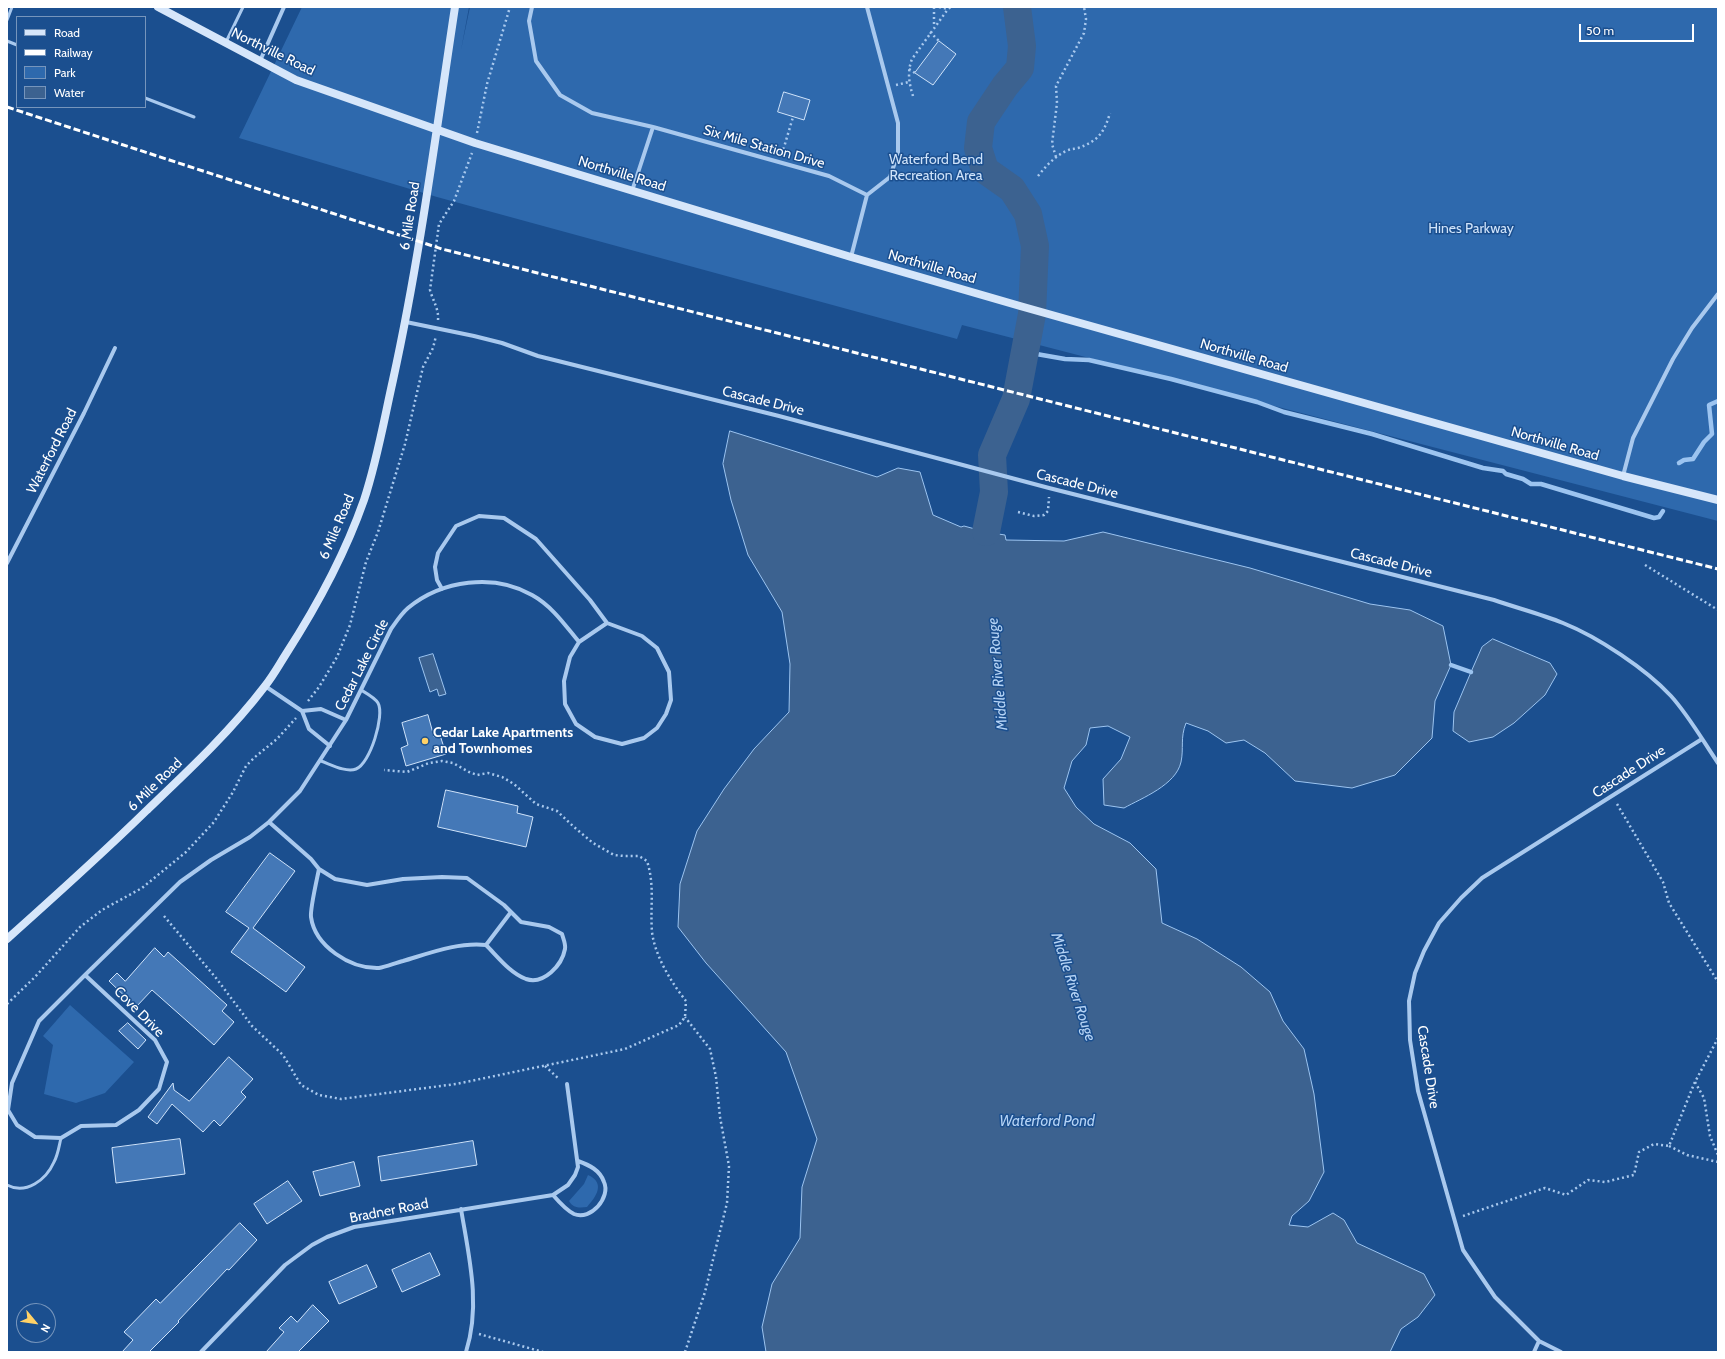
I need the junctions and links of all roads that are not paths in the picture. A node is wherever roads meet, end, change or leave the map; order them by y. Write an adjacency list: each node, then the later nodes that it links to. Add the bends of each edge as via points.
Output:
1 (12, 7): 8 (lane)
2 (158, 7): 9 (street, Northville Road)
3 (243, 7): 9 (lane)
4 (284, 7): 10 (street)
5 (455, 7): 14 (street, 6 Mile Road)
6 (532, 7): 13 (street, Six Mile Station Drive, via 529,21 536,61 560,95 592,113)
7 (867, 7): 16 (street, via 898,122 898,153 890,177)
8 (7, 20)
9 (226, 43): 10 (street, Northville Road)
10 (260, 62): 14 (street, Northville Road, via 296,80)
11 (146, 98): 12 (lane)
12 (194, 117)
13 (653, 127): 15 (street); 16 (street, Six Mile Station Drive, via 829,176)
14 (437, 130): 15 (street, Northville Road); 19 (street, 6 Mile Road)
15 (632, 190): 17 (street, Northville Road)
16 (867, 195): 17 (street)
17 (851, 257): 21 (street, Northville Road)
18 (1718, 294): 21 (street, via 1692,328 1673,359 1633,438)
19 (406, 322): 27 (street, 6 Mile Road, via 376,458 346,546 297,636); 31 (street, Cascade Drive, via 502,343 538,356 779,416 1015,480 1494,600 1564,624 1604,644 1640,669 1670,696)
20 (115, 348): 23 (street, Waterford Road)
21 (1623, 476): 22 (street, Northville Road)
22 (1718, 500)
23 (7, 563)
24 (442, 589): 25 (street, via 437,580 435,567 438,553 456,526 479,516 504,518 536,539); 26 (street, Cedar Lake Circle, via 474,581 507,584 532,595 555,612); 28 (street, Cedar Lake Circle, via 415,602 400,615)
25 (607, 623): 26 (street); 26 (street, via 642,636 657,648 669,672 671,700 666,714 657,728 644,738 622,744 595,737 576,724 565,704 564,681 570,657)
26 (579, 642)
27 (265, 686): 29 (street); 38 (street, 6 Mile Road, via 182,778)
28 (361, 690): 30 (street, Cedar Lake Circle); 33 (lane, via 378,702 380,711 369,755 363,765 355,770)
29 (302, 711): 30 (street, via 321,709); 32 (street, via 309,729)
30 (346, 720): 32 (street, Cedar Lake Circle)
31 (1702, 739): 34 (street, Cascade Drive); 48 (street, Cascade Drive, via 1482,878 1439,923 1415,973 1409,1001 1410,1040 1418,1091 1463,1250 1495,1297)
32 (330, 746): 33 (street)
33 (321, 761): 35 (street, via 300,791)
34 (1718, 764)
35 (269, 822): 36 (street); 40 (street, via 180,882)
36 (319, 869): 37 (street, via 335,879 367,885 442,877 467,878); 39 (street, via 311,916 319,939 331,952 355,964 379,968 455,946)
37 (511, 912): 39 (street); 39 (street, via 522,922 549,927 562,934 566,947 562,959 552,972 537,980 526,979 506,966)
38 (7, 939)
39 (486, 945)
40 (85, 975): 42 (street, via 39,1021 12,1083); 43 (street, Cove Drive, via 155,1040 167,1062 159,1089 139,1110 116,1124 81,1126)
41 (568, 1086): 44 (street, Bradner Road)
42 (7, 1110): 43 (street, via 18,1126 35,1137)
43 (60, 1138): 45 (lane, via 54,1162 42,1181 27,1188 13,1188)
44 (578, 1161): 46 (street, Bradner Road, via 575,1175 568,1185); 46 (street, via 591,1166 605,1183 605,1195 597,1208 587,1214 575,1215)
45 (7, 1185)
46 (553, 1195): 47 (street, Bradner Road)
47 (461, 1209): 49 (street, Bradner Road, via 354,1227 312,1245 285,1265); 50 (street, via 473,1285 474,1313)
48 (1539, 1341): 51 (street); 52 (street, Cascade Drive)
49 (201, 1352)
50 (466, 1352)
51 (1534, 1352)
52 (1561, 1352)

